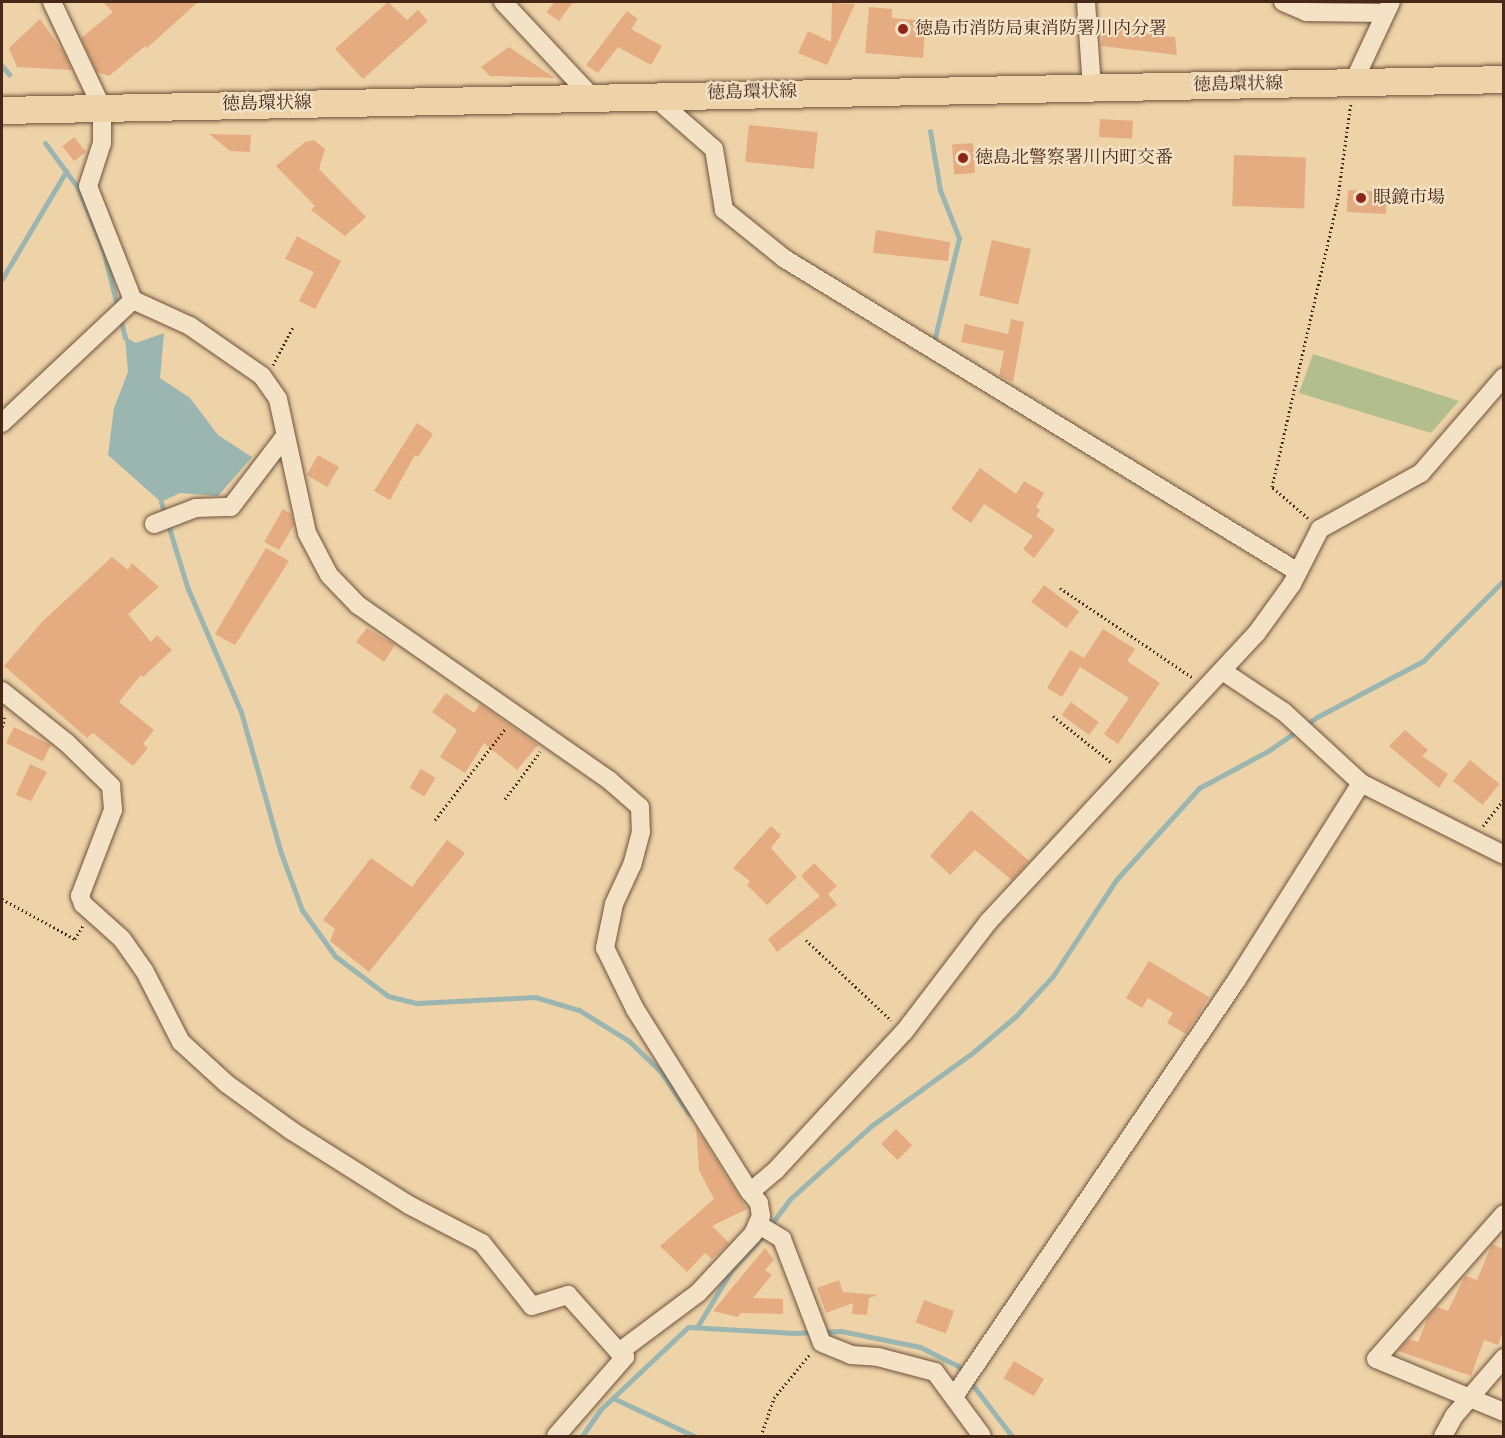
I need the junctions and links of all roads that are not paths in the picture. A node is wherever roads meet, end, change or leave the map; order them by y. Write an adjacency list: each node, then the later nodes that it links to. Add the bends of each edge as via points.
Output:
1 (52, 2): 11 (street)
2 (503, 2): 10 (street)
3 (1086, 2): 8 (street)
4 (1283, 2): 5 (street, via 1306,12)
5 (1388, 7): 7 (street)
6 (1503, 79): 7 (main road, 徳島環状線)
7 (1353, 82): 8 (main road, 徳島環状線)
8 (1092, 87): 9 (main road, 徳島環状線)
9 (652, 95): 10 (main road, 徳島環状線); 18 (street, via 714,149 724,210 785,260)
10 (592, 97): 11 (main road, 徳島環状線)
11 (102, 108): 12 (main road, 徳島環状線); 13 (street, via 102,143 88,186)
12 (2, 110)
13 (133, 300): 15 (street); 16 (street, via 190,326 236,355 265,381 278,399)
14 (1503, 377): 18 (street, via 1421,473 1320,529)
15 (2, 423)
16 (285, 436): 17 (street, via 231,507 196,508); 23 (street, via 307,532 329,575 358,605 550,738 640,807 641,832 632,865 614,904 605,948 635,1009)
17 (154, 524)
18 (1298, 572): 19 (street, via 1256,634)
19 (1224, 672): 21 (street, via 1284,712); 23 (street, via 988,922 904,1032 776,1170)
20 (2, 691): 26 (street, via 67,743 111,786 113,810 80,896 122,939 144,970 182,1042 205,1066 292,1131 409,1205 482,1243 531,1306 568,1295)
21 (1360, 783): 22 (street); 28 (street, via 1236,981)
22 (1503, 855)
23 (750, 1192): 25 (street, via 759,1203)
24 (1503, 1214): 29 (street, via 1376,1359)
25 (766, 1228): 26 (street, via 698,1293); 28 (street, via 818,1334 851,1355 878,1357)
26 (619, 1352): 31 (street, via 625,1358)
27 (1503, 1358): 29 (street)
28 (963, 1383): 32 (street)
29 (1471, 1396): 30 (street); 33 (street)
30 (1503, 1412)
31 (556, 1437)
32 (982, 1437)
33 (1443, 1437)

